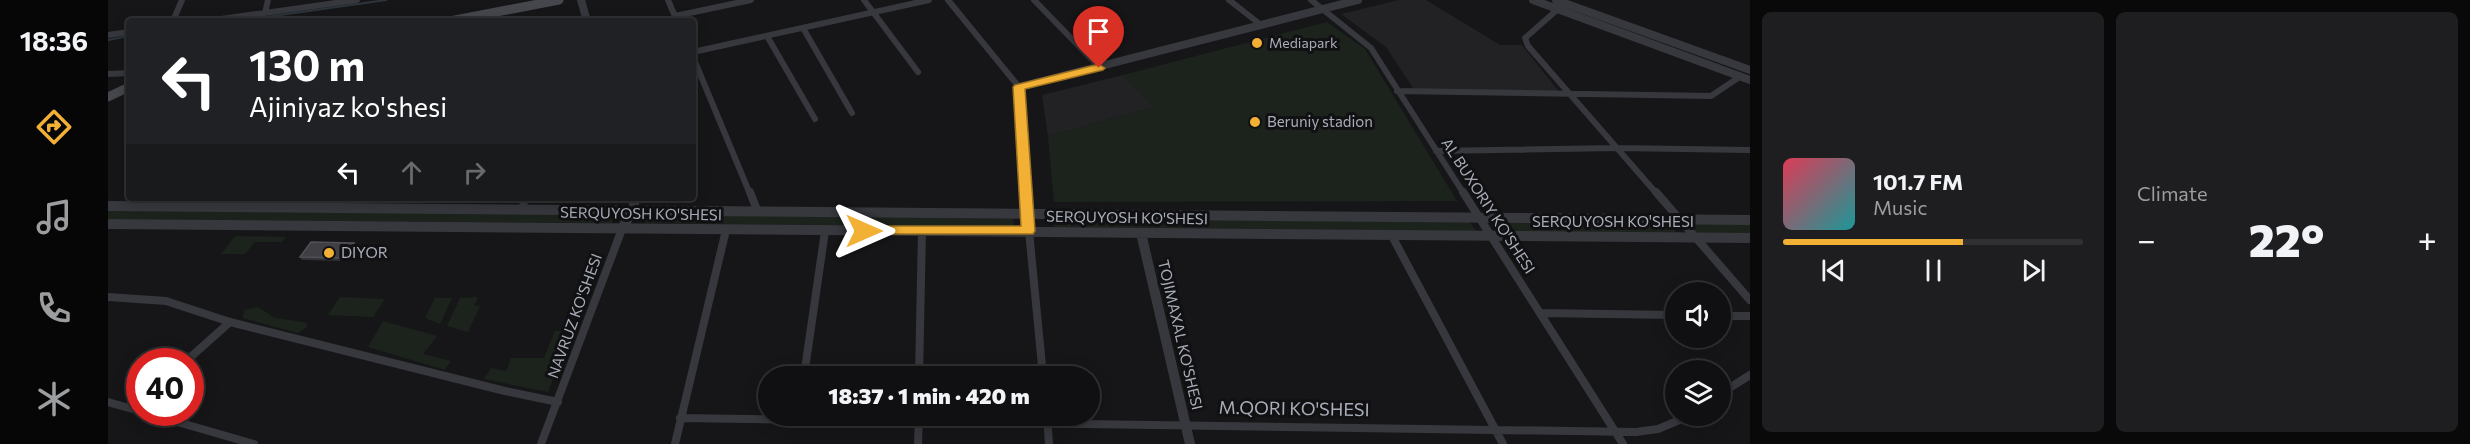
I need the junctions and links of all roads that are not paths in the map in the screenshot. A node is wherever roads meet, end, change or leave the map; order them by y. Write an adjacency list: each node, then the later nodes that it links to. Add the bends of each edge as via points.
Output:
1 (182, 0): 22 (street)
2 (268, 0): 21 (street)
3 (357, 0): 17 (street)
4 (559, 0): 24 (main road)
5 (581, 0): 25 (street)
6 (668, 0): 26 (street)
7 (750, 0): 26 (street)
8 (864, 0): 20 (street)
9 (929, 0): 20 (street)
10 (948, 0): 41 (street)
11 (1034, 0): 34 (street)
12 (1229, 0): 27 (street)
13 (1311, 0): 18 (street, AL BUXORIY KO'SHESI)
14 (1358, 0): 18 (street)
15 (1533, 0): 19 (street)
16 (1556, 0): 35 (street)
17 (347, 1): 21 (street)
18 (1324, 9): 27 (street); 43 (street, AL BUXORIY KO'SHESI, via 1371,48)
19 (1558, 9): 39 (street); 44 (street, via 1525,38)
20 (874, 12): 28 (street); 36 (street)
21 (265, 13): 23 (street)
22 (174, 18)
23 (229, 18)
24 (466, 18)
25 (586, 18)
26 (676, 18)
27 (1261, 25): 34 (street)
28 (803, 28): 31 (street); 46 (street)
29 (126, 32): 30 (street)
30 (108, 35)
31 (767, 36): 32 (street); 47 (street)
32 (696, 51)
33 (696, 64): 58 (street)
34 (1099, 68): 41 (street)
35 (1750, 70)
36 (918, 72)
37 (108, 74): 38 (street)
38 (126, 74)
39 (1741, 76): 40 (street); 44 (street, via 1712,96)
40 (1750, 80)
41 (1019, 87): 59 (street)
42 (126, 88): 45 (main road)
43 (1397, 91): 44 (street); 50 (street, AL BUXORIY KO'SHESI)
44 (1572, 94): 48 (street)
45 (108, 97)
46 (852, 113)
47 (815, 118)
48 (1617, 148): 49 (street); 50 (street); 61 (street)
49 (1750, 150)
50 (1436, 151): 60 (street, AL BUXORIY KO'SHESI)
51 (243, 201): 55 (street)
52 (523, 201): 56 (street)
53 (634, 201): 57 (street, NAVRUZ KO'SHESI)
54 (108, 206): 55 (street, SERQUYOSH KO'SHESI)
55 (238, 207): 56 (street, SERQUYOSH KO'SHESI)
56 (524, 208): 57 (street, SERQUYOSH KO'SHESI)
57 (633, 208): 58 (street, SERQUYOSH KO'SHESI); 64 (street, NAVRUZ KO'SHESI)
58 (757, 210): 59 (street, SERQUYOSH KO'SHESI)
59 (1028, 214): 60 (street, SERQUYOSH KO'SHESI); 68 (street)
60 (1479, 218): 61 (street, SERQUYOSH KO'SHESI); 71 (street, AL BUXORIY KO'SHESI)
61 (1677, 219): 62 (street, SERQUYOSH KO'SHESI); 72 (street)
62 (1750, 220)
63 (108, 224): 64 (street, SERQUYOSH KO'SHESI)
64 (622, 229): 65 (street, SERQUYOSH KO'SHESI); 88 (street, NAVRUZ KO'SHESI)
65 (726, 230): 66 (street, SERQUYOSH KO'SHESI); 91 (street)
66 (825, 231): 67 (street, SERQUYOSH KO'SHESI); 82 (street)
67 (921, 231): 68 (street, SERQUYOSH KO'SHESI); 83 (street)
68 (1029, 231): 69 (street, SERQUYOSH KO'SHESI); 84 (street)
69 (1141, 233): 70 (street, SERQUYOSH KO'SHESI); 93 (street, TOJIMAXAL KO'SHESI)
70 (1392, 236): 71 (street, SERQUYOSH KO'SHESI); 98 (street)
71 (1492, 237): 72 (street, SERQUYOSH KO'SHESI); 76 (street, AL BUXORIY KO'SHESI)
72 (1694, 237): 73 (street, SERQUYOSH KO'SHESI); 75 (street)
73 (1750, 238)
74 (108, 297): 80 (street, via 166,301)
75 (1750, 300)
76 (1540, 313): 77 (street); 99 (street, AL BUXORIY KO'SHESI)
77 (1665, 315)
78 (1731, 316): 79 (street)
79 (1750, 316)
80 (230, 322): 81 (street); 88 (street)
81 (201, 348)
82 (805, 366)
83 (919, 366)
84 (1042, 366)
85 (1750, 375): 86 (street)
86 (1731, 387)
87 (108, 402): 89 (street)
88 (558, 402): 101 (street, NAVRUZ KO'SHESI)
89 (126, 407)
90 (758, 417): 91 (street, M.QORI KO'SHESI)
91 (680, 418): 102 (street)
92 (1100, 420): 93 (street, M.QORI KO'SHESI)
93 (1185, 424): 98 (street, M.QORI KO'SHESI); 105 (street, TOJIMAXAL KO'SHESI)
94 (191, 426): 100 (street)
95 (919, 426): 103 (street)
96 (1048, 426): 104 (street)
97 (1665, 426): 99 (street, M.QORI KO'SHESI)
98 (1496, 430): 99 (street, M.QORI KO'SHESI); 106 (street)
99 (1614, 431): 107 (street, AL BUXORIY KO'SHESI)
100 (254, 444)
101 (541, 444)
102 (675, 444)
103 (918, 444)
104 (1050, 444)
105 (1190, 444)
106 (1503, 444)
107 (1623, 444)

